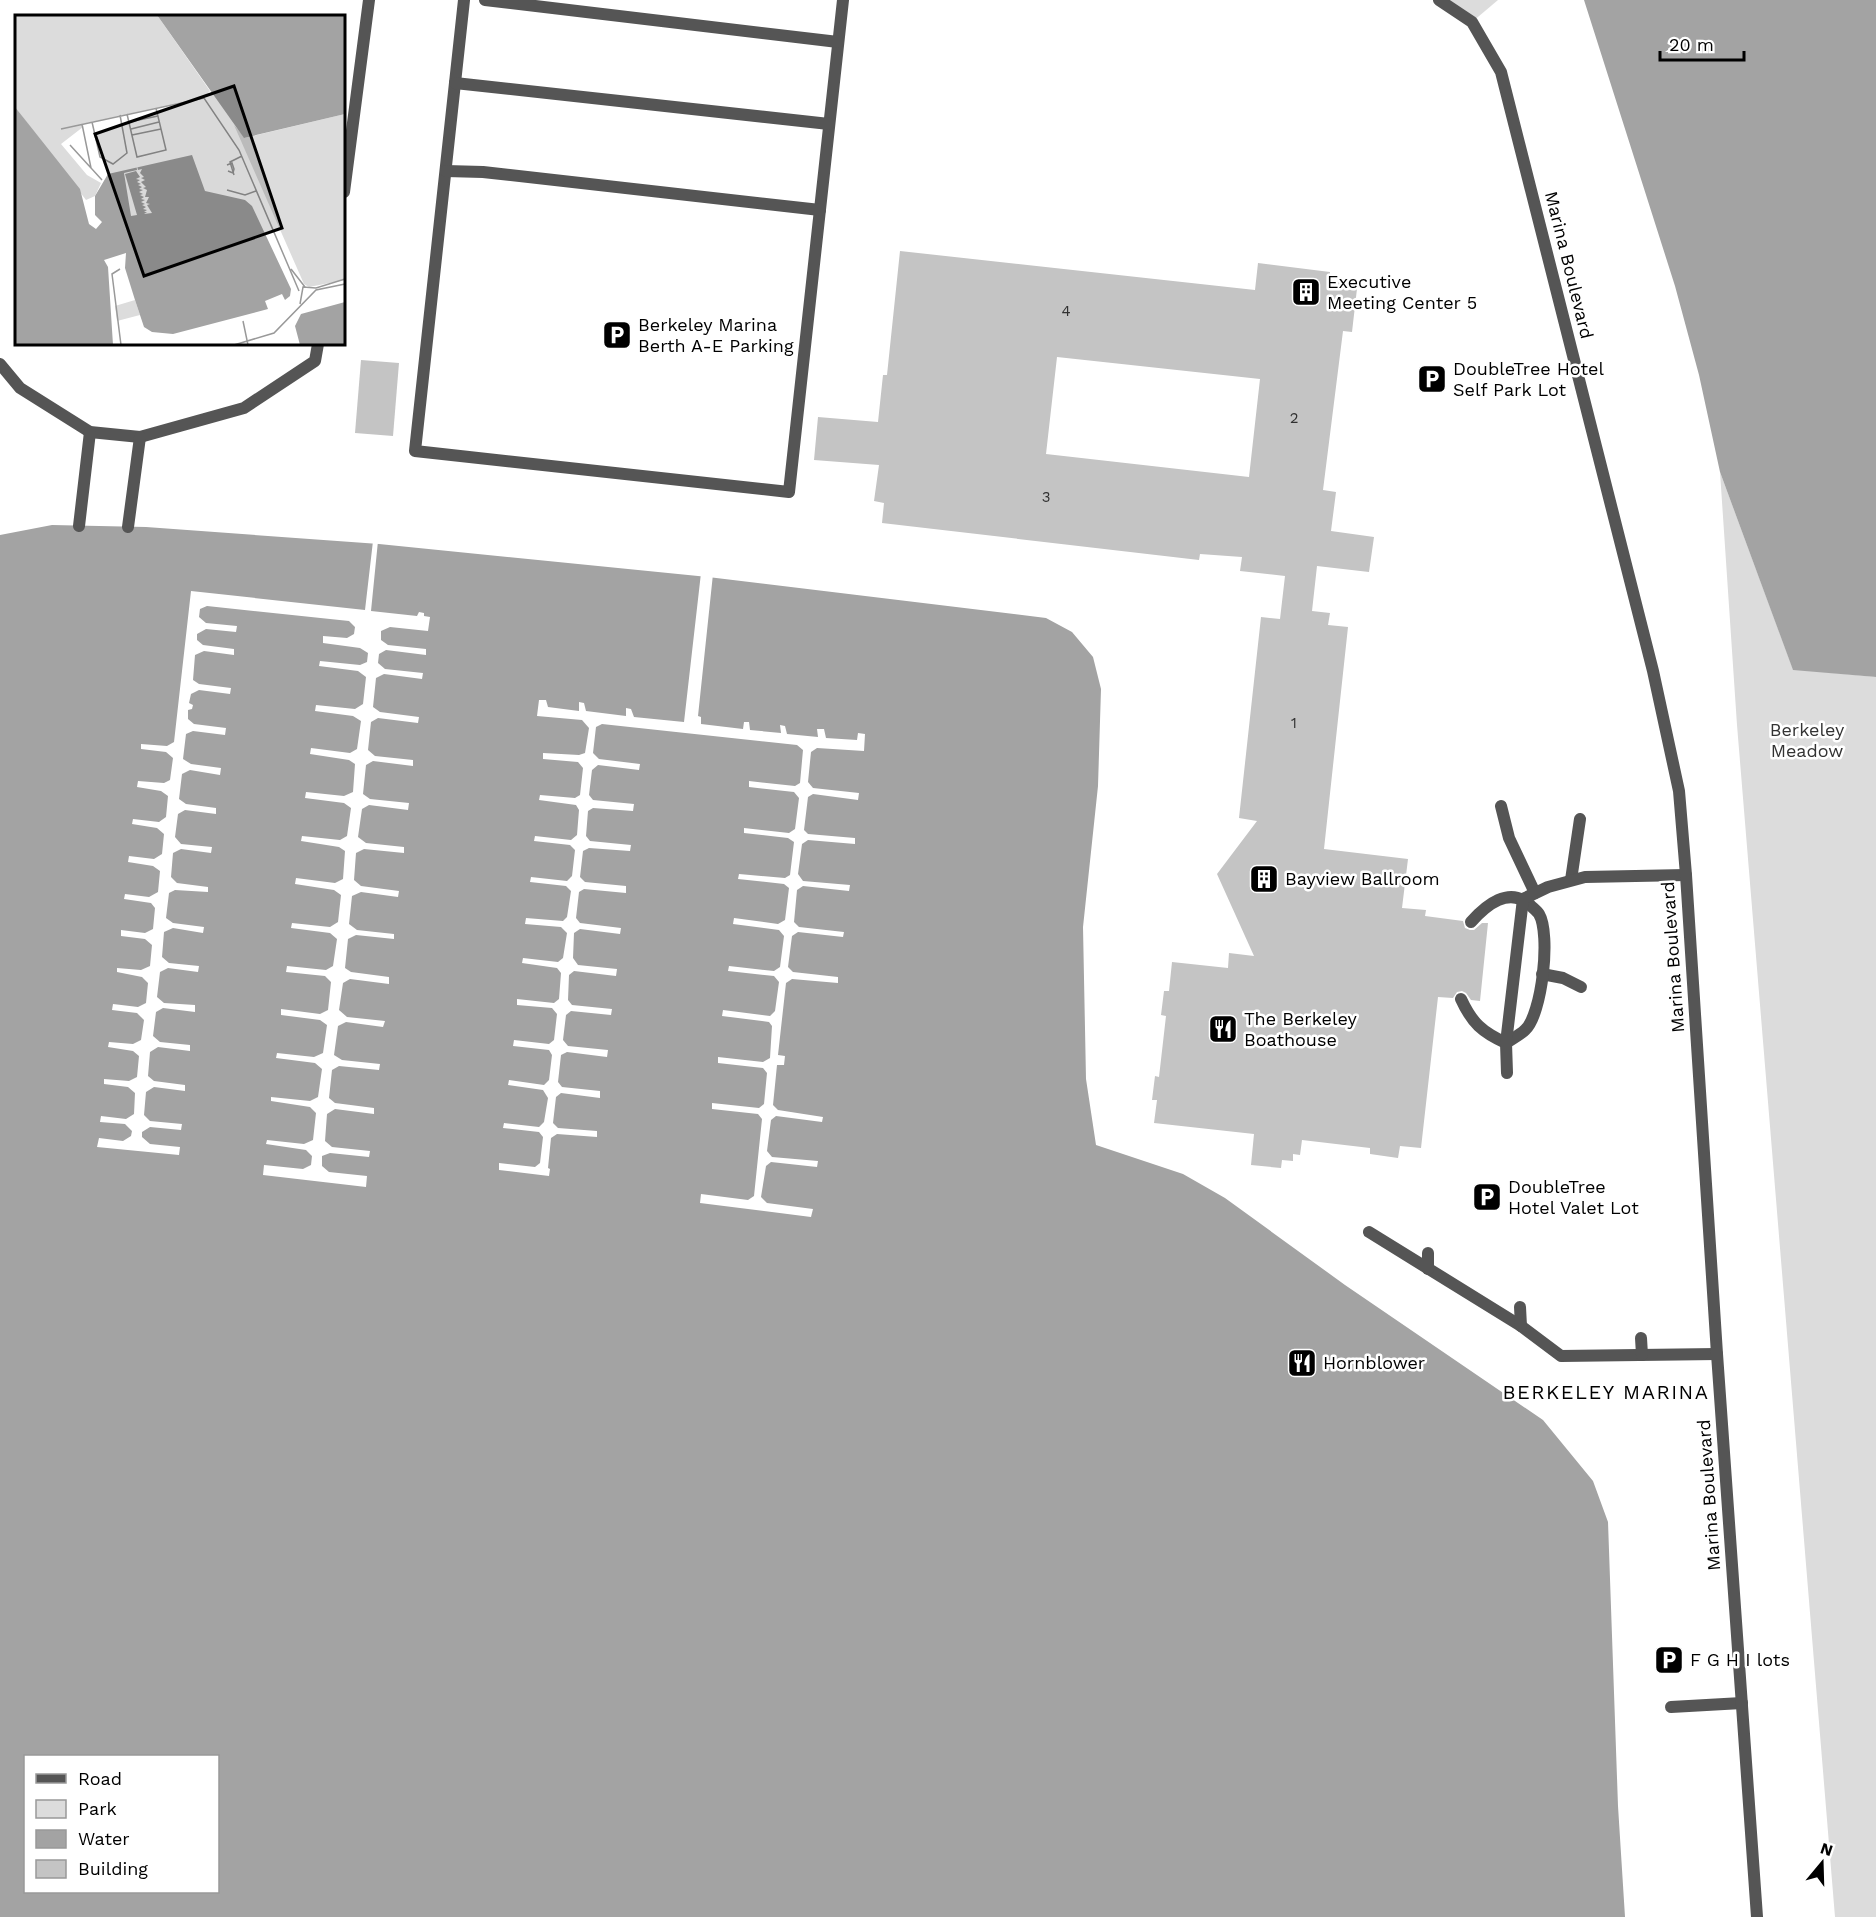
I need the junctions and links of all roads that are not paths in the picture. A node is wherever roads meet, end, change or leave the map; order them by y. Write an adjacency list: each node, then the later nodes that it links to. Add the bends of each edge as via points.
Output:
1 (369, 0): 10 (street)
2 (464, 0): 7 (street)
3 (486, 0): 6 (street)
4 (843, 0): 6 (street)
5 (1439, 0): 20 (street, Marina Boulevard, via 1472,22 1502,72 1653,671 1678,791)
6 (838, 42): 8 (street)
7 (455, 83): 8 (street); 9 (street)
8 (829, 124): 11 (street)
9 (446, 171): 11 (street); 11 (street, via 415,451 725,486 789,492)
10 (345, 184)
11 (819, 210)
12 (318, 345): 15 (street, via 315,361 244,408)
13 (0, 364): 14 (street, via 20,388)
14 (90, 432): 15 (street); 16 (street)
15 (140, 437): 17 (street)
16 (79, 526)
17 (128, 526)
18 (1501, 806): 22 (street, via 1509,838)
19 (1580, 819): 21 (street)
20 (1686, 875): 21 (street); 36 (street, Marina Boulevard)
21 (1571, 880): 22 (street)
22 (1535, 893): 23 (street)
23 (1523, 899): 24 (street, via 1509,896 1495,901); 25 (street, via 1539,914 1545,932); 28 (street)
24 (1471, 922)
25 (1542, 974): 26 (street); 28 (street, via 1539,1004 1527,1029)
26 (1581, 987)
27 (1461, 999): 28 (street, via 1468,1016 1485,1033)
28 (1506, 1043): 29 (street)
29 (1507, 1073)
30 (1370, 1232): 32 (street)
31 (1428, 1253): 32 (street)
32 (1428, 1269): 34 (street)
33 (1520, 1306): 34 (street)
34 (1521, 1326): 37 (street, via 1561,1356)
35 (1641, 1338): 37 (street)
36 (1717, 1354): 37 (street); 38 (street, Marina Boulevard)
37 (1642, 1355)
38 (1742, 1703): 39 (street); 40 (street, Marina Boulevard)
39 (1671, 1707)
40 (1757, 1917)

